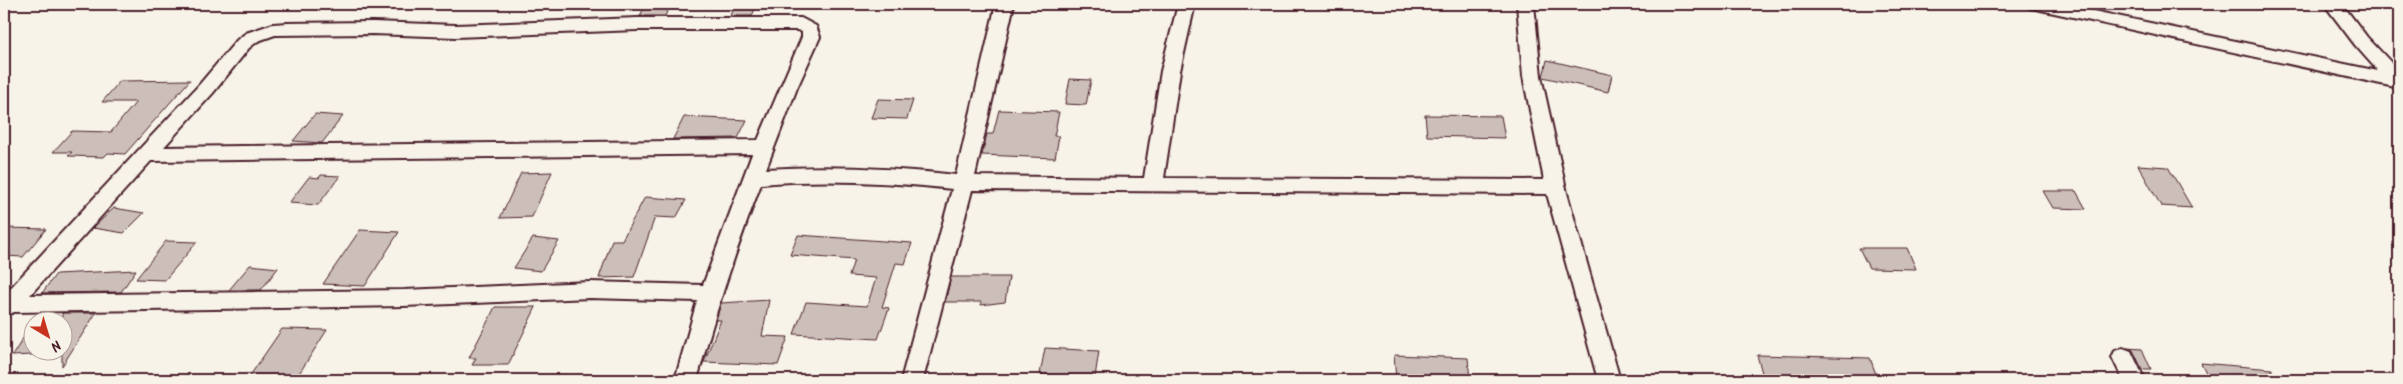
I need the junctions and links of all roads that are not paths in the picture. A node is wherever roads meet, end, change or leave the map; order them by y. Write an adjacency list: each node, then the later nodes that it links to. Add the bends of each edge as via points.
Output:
1 (1005, 4): 10 (street)
2 (1187, 4): 11 (street, via 1174,47)
3 (1526, 4): 12 (street, via 1532,76)
4 (2036, 4): 6 (street)
5 (2333, 4): 6 (street, via 2361,41)
6 (2399, 82)
7 (766, 147): 8 (street); 8 (street, via 812,37 810,30 801,24 638,24 456,31 373,28 274,30 252,37 243,44); 9 (street)
8 (146, 154): 14 (street)
9 (754, 177): 10 (street, via 888,175); 13 (street)
10 (964, 183): 11 (street); 17 (street)
11 (1153, 184): 12 (street)
12 (1556, 187): 18 (street)
13 (711, 293): 14 (street, via 590,290); 16 (street)
14 (6, 307)
15 (2123, 357): 19 (street)
16 (686, 380)
17 (912, 380)
18 (1609, 380)
19 (2134, 380)

